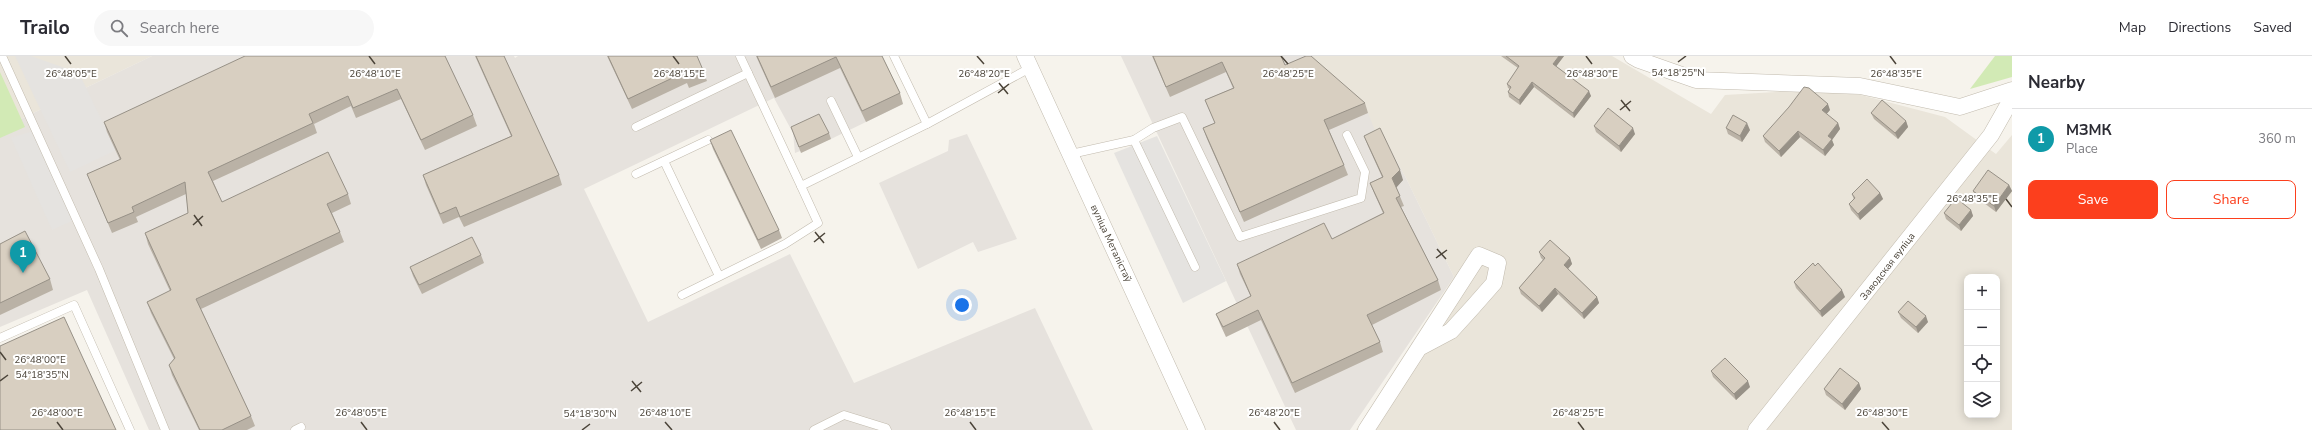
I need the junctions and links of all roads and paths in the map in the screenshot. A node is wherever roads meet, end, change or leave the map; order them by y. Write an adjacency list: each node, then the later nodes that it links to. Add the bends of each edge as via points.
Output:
1 (2, 56): 26 (lane, via 99,269)
2 (740, 56): 6 (lane)
3 (894, 56): 10 (lane)
4 (1632, 56): 7 (street, via 1696,80 1860,86 1960,107)
5 (1028, 62): 10 (lane); 15 (street, вуліца Металістаў)
6 (748, 73): 11 (lane); 19 (lane)
7 (2012, 90)
8 (2012, 98): 31 (street, Заводская вуліца, via 1991,135)
9 (830, 101): 16 (lane)
10 (927, 124): 16 (lane)
11 (636, 127)
12 (1347, 135): 14 (lane, via 1365,172 1361,198 1240,237 1182,117 1153,128)
13 (708, 140): 17 (lane)
14 (1134, 140): 15 (lane); 20 (lane)
15 (1071, 154): 29 (street, вуліца Металістаў)
16 (858, 157): 19 (lane)
17 (664, 161): 18 (lane); 21 (lane)
18 (636, 174)
19 (801, 186): 21 (lane, via 818,223 785,244)
20 (1195, 267)
21 (719, 276): 22 (lane)
22 (682, 295)
23 (0, 338): 25 (lane, via 74,305)
24 (1419, 348): 24 (street, via 1451,331 1494,282 1498,263 1479,255); 30 (street)
25 (130, 430)
26 (164, 430)
27 (814, 430): 28 (lane, via 844,415)
28 (887, 430)
29 (1197, 430)
30 (1366, 430)
31 (1756, 430)

